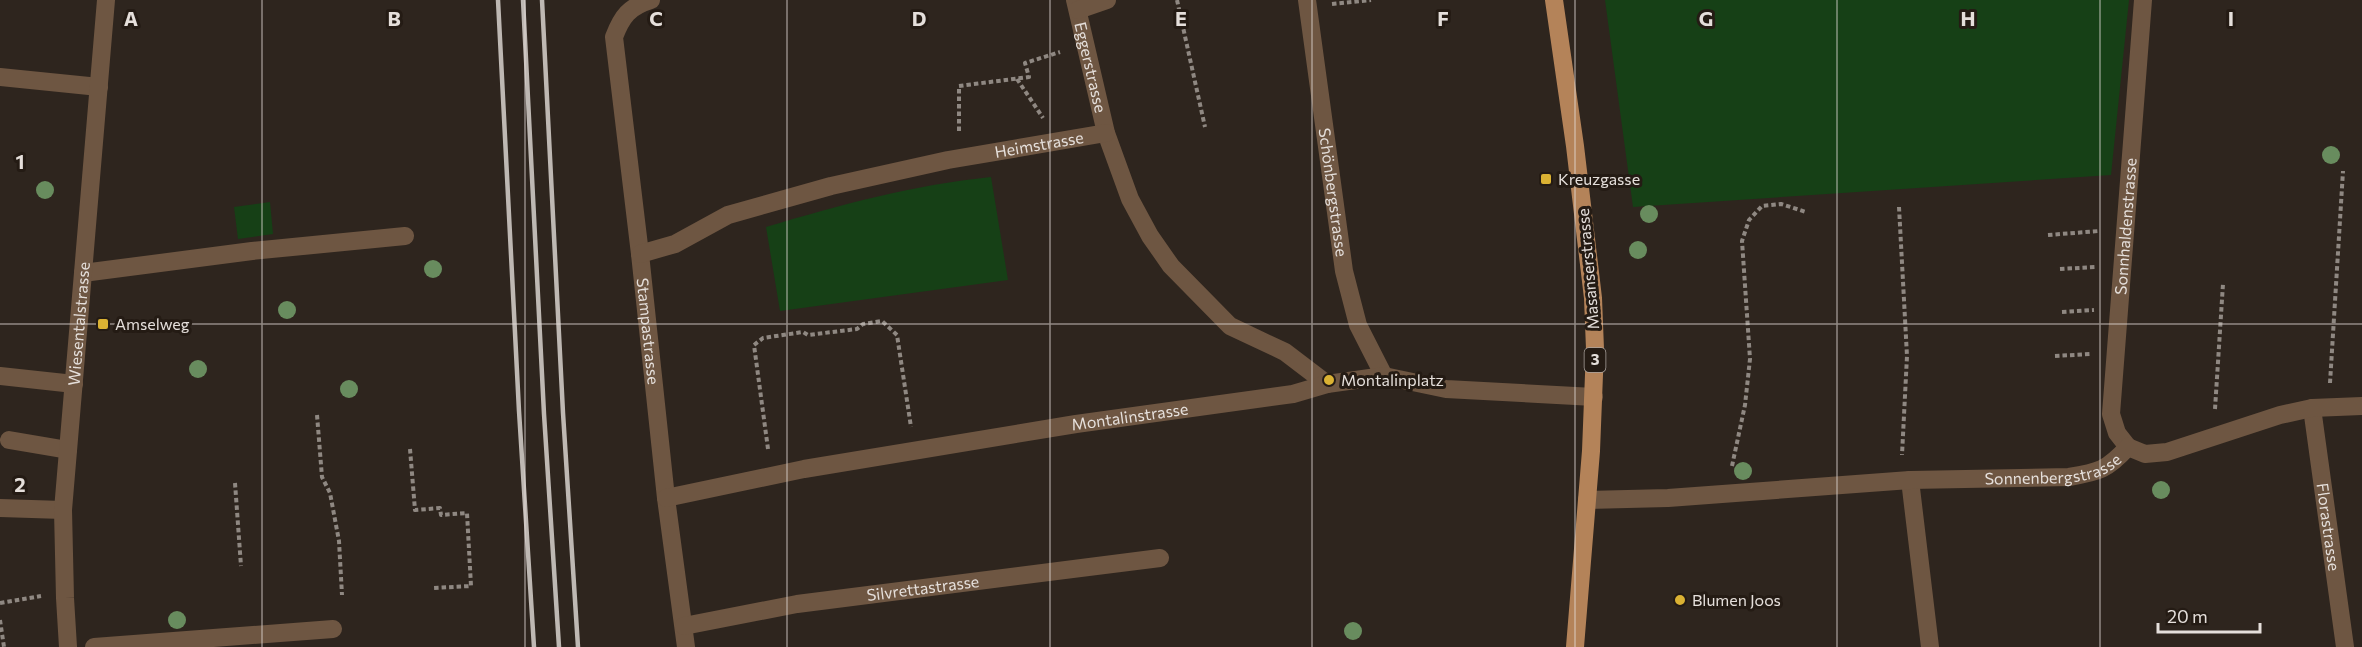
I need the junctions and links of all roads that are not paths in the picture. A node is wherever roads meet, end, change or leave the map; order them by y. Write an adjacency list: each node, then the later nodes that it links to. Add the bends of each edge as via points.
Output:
1 (106, 0): 9 (street, Wiesentalstrasse)
2 (651, 0): 12 (street, Stampastrasse, via 638,4 622,18 614,37)
3 (1107, 0): 7 (street)
4 (1554, 0): 18 (main road, Masanserstrasse / 3, via 1593,298)
5 (2142, 0): 22 (street, Sonnhaldenstrasse, via 2111,414 2116,433)
6 (1307, 3): 15 (street, Schönbergstrasse, via 1344,271 1358,325)
7 (1077, 5): 10 (street, Eggerstrasse)
8 (0, 77): 9 (street)
9 (99, 87): 13 (street, Wiesentalstrasse)
10 (1106, 133): 12 (street, Heimstrasse, via 831,186 728,215 675,244); 17 (street, Heimstrasse, via 1130,199 1171,266 1230,326 1285,352)
11 (405, 236): 13 (street)
12 (640, 254): 25 (street, Stampastrasse)
13 (83, 273): 16 (street, Wiesentalstrasse)
14 (0, 376): 16 (street)
15 (1384, 376): 17 (street, Montalinstrasse); 18 (street, Montalinstrasse, via 1446,389)
16 (74, 384): 23 (street, Wiesentalstrasse)
17 (1327, 384): 25 (street, Montalinstrasse, via 1293,394 914,451)
18 (1594, 397): 26 (main road, Masanserstrasse / 3)
19 (2362, 406): 20 (street, Sonnenbergstrasse)
20 (2321, 408): 22 (street, Sonnenbergstrasse, via 2280,416 2168,452 2145,454); 37 (street, Florastrasse)
21 (9, 440): 23 (street)
22 (2128, 447): 24 (street, Sonnenbergstrasse, via 2112,464 2094,473 2069,477)
23 (68, 450): 28 (street, Wiesentalstrasse)
24 (1905, 480): 26 (street, Sonnenbergstrasse, via 1668,498); 36 (street)
25 (666, 498): 30 (street, Stampastrasse)
26 (1587, 500): 35 (main road, Masanserstrasse / 3)
27 (0, 508): 28 (street)
28 (63, 510): 32 (street, Wiesentalstrasse)
29 (1160, 558): 30 (street, Silvrettastrasse, via 797,604)
30 (684, 626): 34 (street, Stampastrasse)
31 (333, 629): 33 (street)
32 (68, 647)
33 (94, 647)
34 (686, 647)
35 (1575, 647)
36 (1930, 647)
37 (2345, 647)

